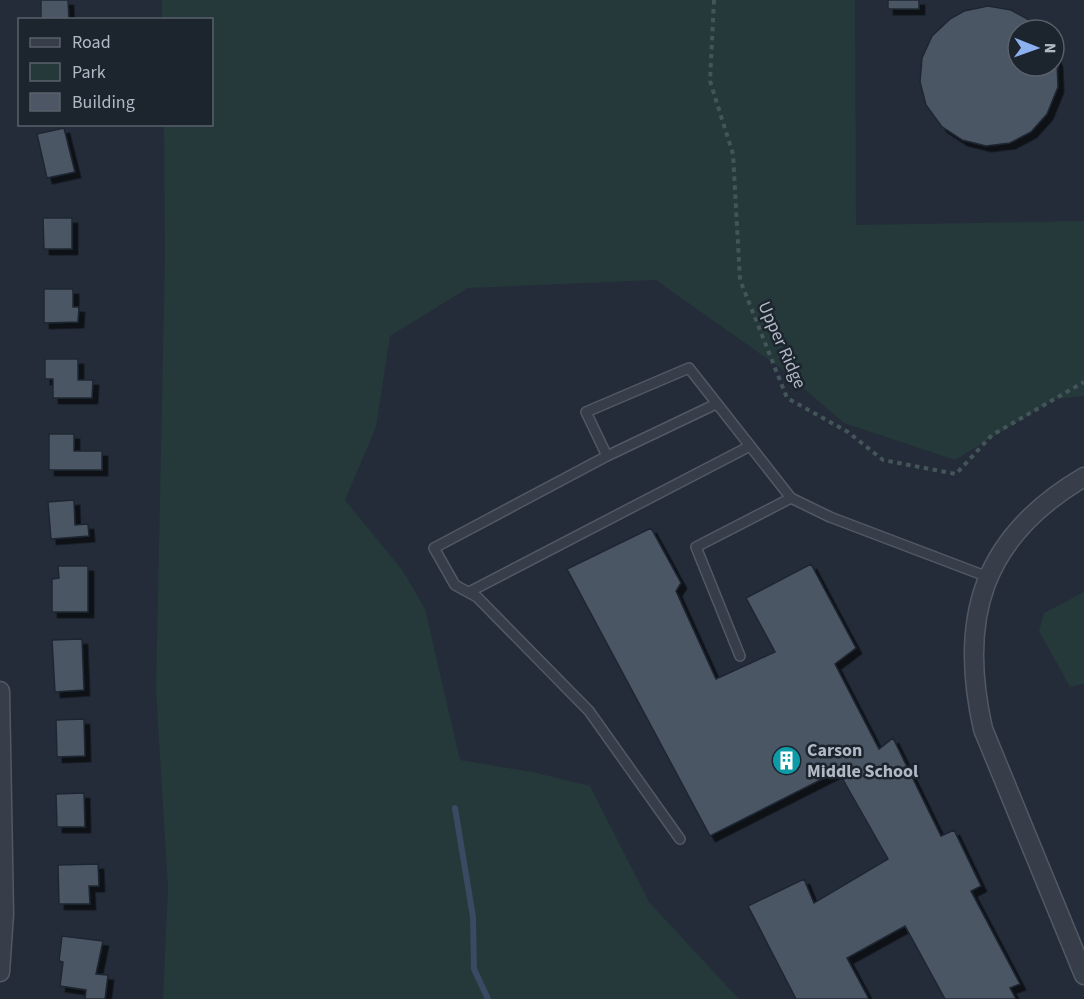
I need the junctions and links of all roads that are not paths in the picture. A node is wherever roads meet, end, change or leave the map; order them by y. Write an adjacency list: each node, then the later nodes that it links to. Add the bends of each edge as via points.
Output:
1 (716, 404): 2 (lane); 3 (lane); 3 (lane, via 689,368 586,412)
2 (750, 446): 5 (lane); 7 (lane)
3 (607, 456): 7 (lane, via 434,548 455,585)
4 (1084, 477): 6 (street, via 1023,526)
5 (791, 498): 6 (lane, via 830,517); 8 (lane, via 696,546)
6 (988, 577): 12 (street, via 973,638 976,696 983,729)
7 (469, 592): 10 (lane, via 589,711)
8 (740, 656)
9 (0, 691): 11 (street, via 4,914)
10 (680, 838)
11 (0, 972)
12 (1084, 975)

